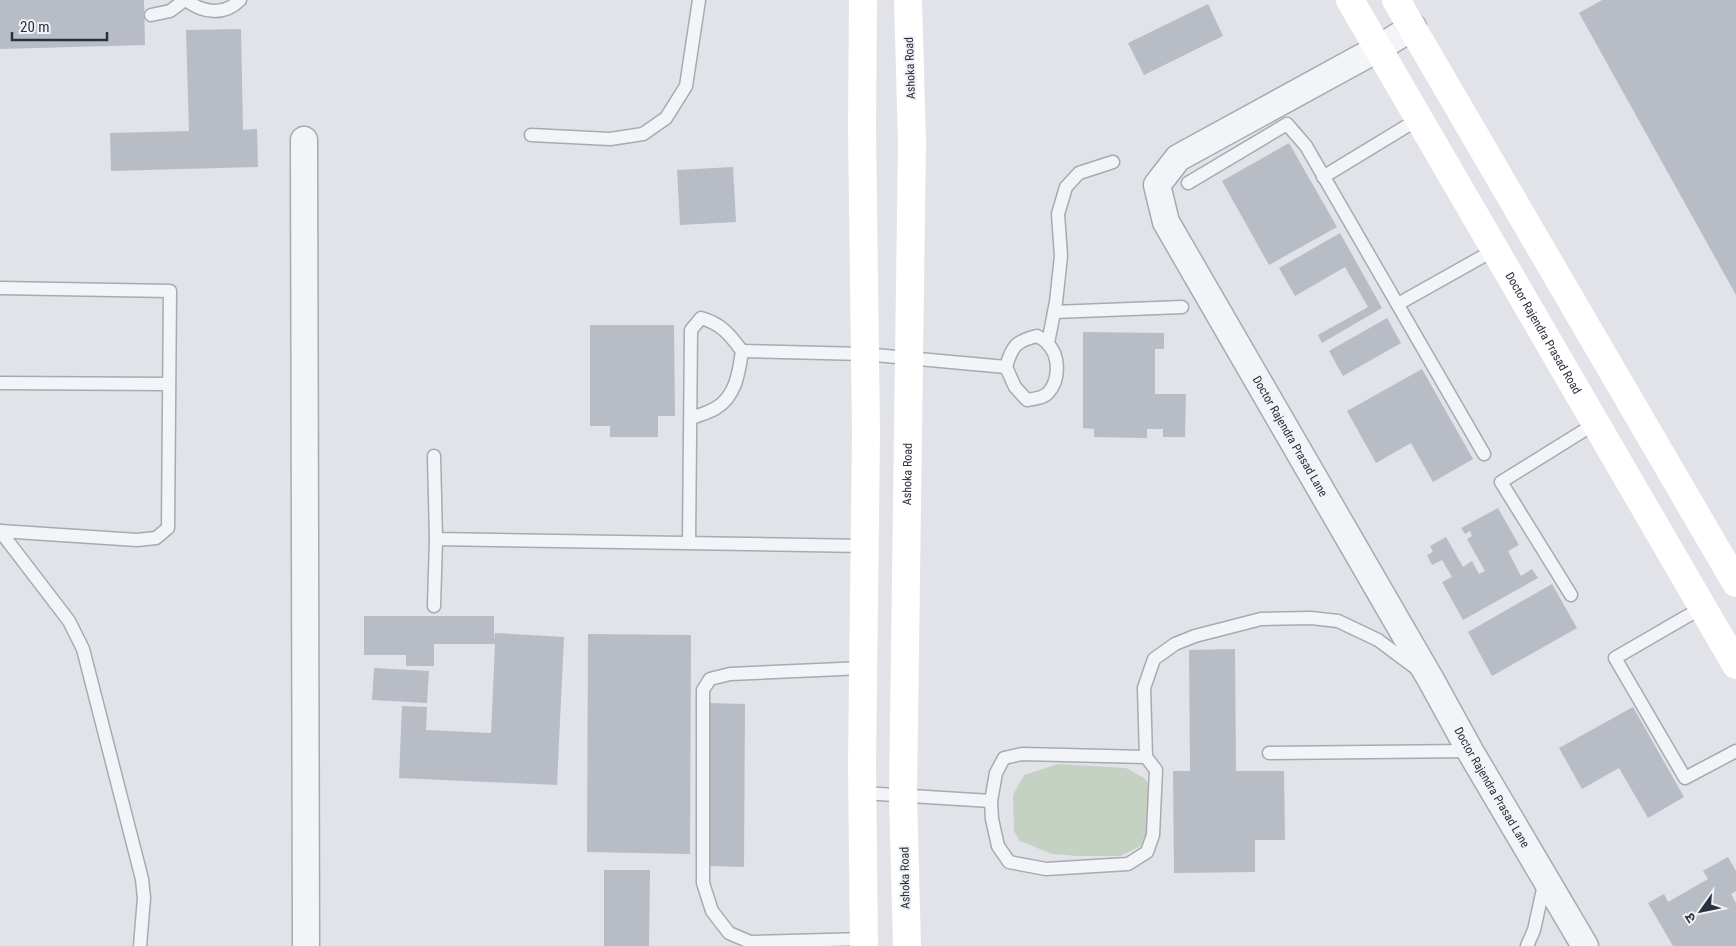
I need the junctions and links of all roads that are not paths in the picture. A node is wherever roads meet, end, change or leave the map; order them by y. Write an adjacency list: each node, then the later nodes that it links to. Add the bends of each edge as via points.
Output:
1 (185, 0): 2 (lane, via 195,7 217,12); 8 (lane, via 170,11)
2 (240, 0)
3 (699, 0): 12 (lane, via 686,86 666,118 643,134 610,139)
4 (863, 0): 24 (main road)
5 (908, 0): 25 (main road, Ashoka Road, via 912,142)
6 (1350, 0): 10 (main road, Doctor Rajendra Prasad Road)
7 (1396, 0): 9 (main road)
8 (150, 15)
9 (1413, 27): 10 (street, Doctor Rajendra Prasad Lane); 36 (main road)
10 (1380, 48): 11 (main road, Doctor Rajendra Prasad Road); 42 (street, Doctor Rajendra Prasad Lane, via 1178,158 1157,185 1166,222)
11 (1420, 118): 15 (lane); 17 (main road, Doctor Rajendra Prasad Road)
12 (531, 135)
13 (304, 140): 53 (street)
14 (1113, 162): 21 (lane, via 1079,173 1066,187 1058,214 1061,256)
15 (1324, 177): 16 (lane, via 1306,146 1287,124); 19 (lane)
16 (1188, 183)
17 (1496, 249): 19 (lane); 30 (main road, Doctor Rajendra Prasad Road)
18 (0, 288): 28 (lane, via 170,291)
19 (1398, 304): 31 (lane)
20 (1182, 307): 21 (lane)
21 (1054, 312): 22 (lane)
22 (1048, 343): 26 (lane, via 1037,336 1022,340 1010,353); 26 (lane, via 1057,359 1056,381 1048,394 1027,400 1016,388)
23 (742, 351): 24 (lane); 29 (lane, via 738,378 731,393 717,408); 29 (lane, via 715,322 701,318 691,330)
24 (864, 354): 25 (lane); 35 (main road)
25 (910, 357): 26 (lane); 48 (main road, Ashoka Road)
26 (1006, 367)
27 (0, 383): 28 (lane)
28 (169, 384): 52 (lane, via 168,528 156,538 137,540 0,531 70,621 83,649 142,879 144,898)
29 (690, 419): 34 (lane)
30 (1596, 423): 37 (lane, via 1501,482); 39 (main road, Doctor Rajendra Prasad Road)
31 (1484, 454)
32 (434, 456): 33 (lane)
33 (436, 540): 34 (lane); 38 (lane)
34 (689, 543): 35 (lane)
35 (864, 546): 41 (main road)
36 (1736, 583)
37 (1571, 595)
38 (434, 606)
39 (1702, 608): 40 (main road, Doctor Rajendra Prasad Road); 44 (lane, via 1615,658 1685,778)
40 (1736, 665)
41 (863, 668): 47 (main road); 51 (lane, via 730,674 710,680 703,690 703,883 712,911 729,933 750,942)
42 (1432, 680): 43 (street, Doctor Rajendra Prasad Lane); 46 (lane, via 1378,640 1338,621 1261,619 1214,631 1175,644 1154,659 1144,688)
43 (1470, 751): 45 (lane); 50 (street, Doctor Rajendra Prasad Lane)
44 (1736, 751)
45 (1270, 754)
46 (1146, 757): 49 (lane, via 1022,754 1004,758 996,773); 49 (lane, via 1156,770 1153,835 1147,852 1128,864 1046,869 1009,862 998,846)
47 (863, 792): 48 (lane); 51 (main road)
48 (903, 795): 49 (lane); 54 (main road, Ashoka Road)
49 (991, 801)
50 (1545, 878): 55 (lane, via 1534,930); 56 (street, Doctor Rajendra Prasad Lane)
51 (864, 942)
52 (140, 946)
53 (306, 946)
54 (907, 946)
55 (1527, 946)
56 (1585, 946)

